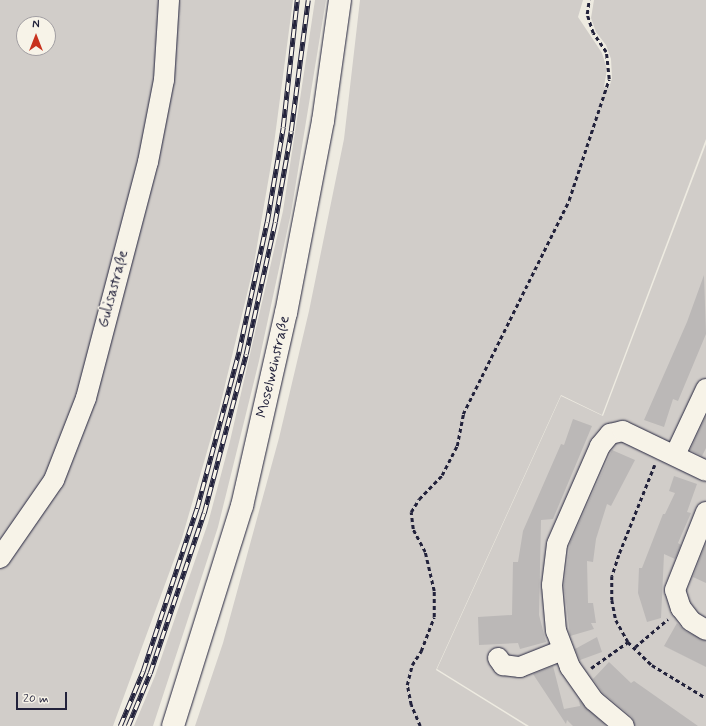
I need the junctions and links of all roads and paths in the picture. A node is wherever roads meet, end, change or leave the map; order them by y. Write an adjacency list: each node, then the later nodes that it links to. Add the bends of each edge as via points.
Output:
1 (169, 0): 8 (street, Gulisastraße, via 164,80 148,162 86,398 54,480)
2 (340, 0): 17 (main road, Moselweinstraße, via 323,121 276,359 242,506)
3 (590, 0): 18 (path, via 587,14 593,33 606,52 609,79 569,200 463,414 457,446 442,475 419,499 411,512 413,529 425,552 434,591 434,617 421,651 412,665 407,685 411,705)
4 (706, 388): 5 (street)
5 (668, 452): 6 (street); 11 (path, via 612,576 612,600 616,620); 13 (street, via 624,431 610,434 600,446 557,544 552,585 556,631)
6 (706, 471)
7 (706, 512): 9 (street, via 675,590)
8 (0, 558)
9 (680, 608): 10 (street, via 691,621); 12 (path)
10 (706, 630)
11 (628, 642): 12 (path); 15 (path)
12 (635, 647): 16 (path, via 652,665)
13 (563, 650): 14 (street, via 520,667 503,665); 15 (street)
14 (498, 658)
15 (578, 677): 19 (street, via 594,701)
16 (706, 698)
17 (173, 726)
18 (420, 726)
19 (624, 726)

